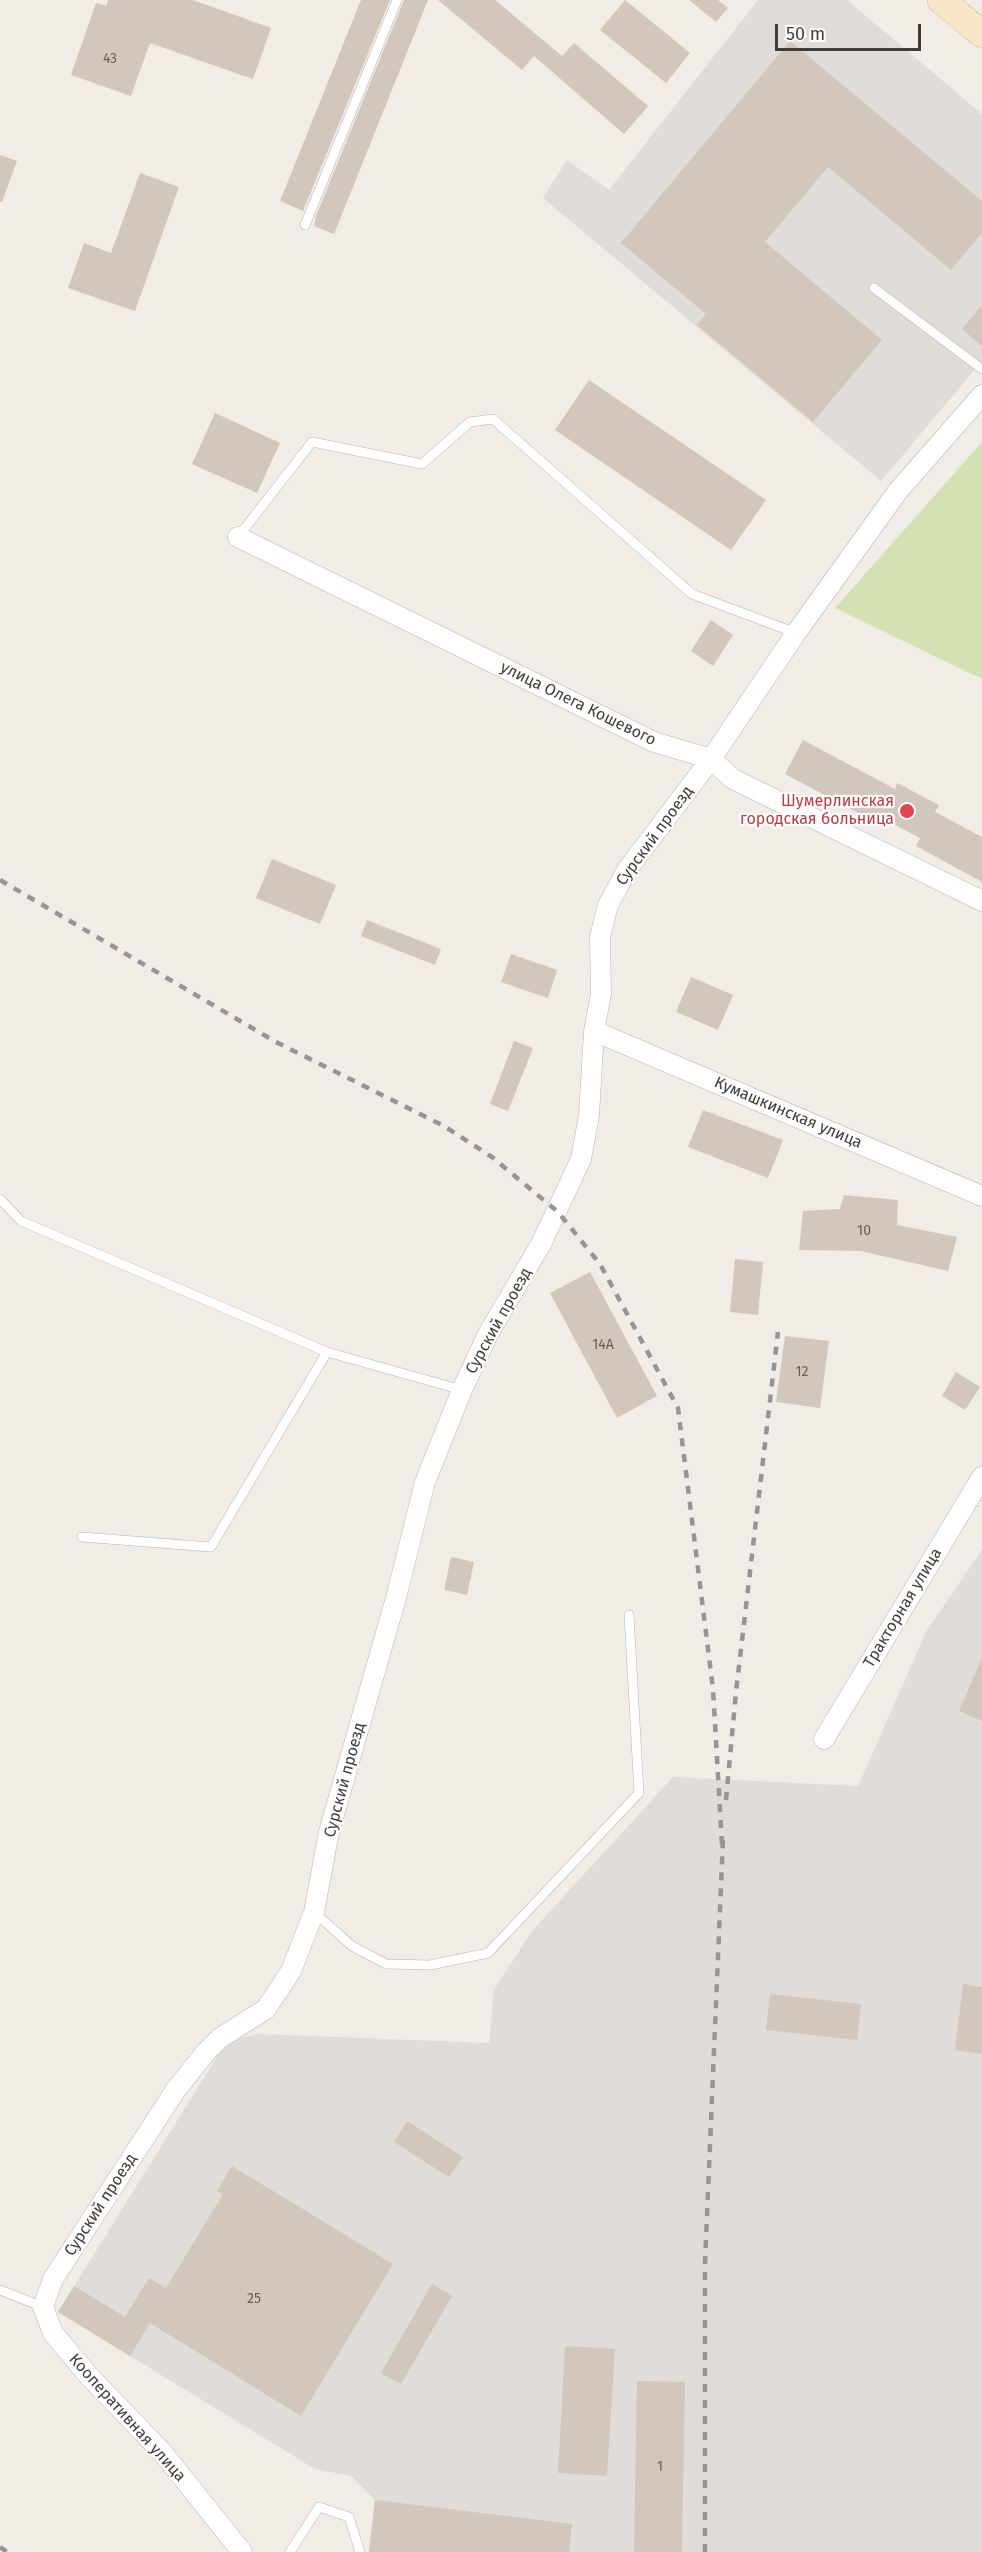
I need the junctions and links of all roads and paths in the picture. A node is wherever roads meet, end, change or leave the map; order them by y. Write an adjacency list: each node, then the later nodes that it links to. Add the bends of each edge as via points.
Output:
1 (398, 0): 4 (lane)
2 (941, 0): 3 (main road)
3 (982, 34)
4 (305, 225)
5 (874, 288): 6 (lane)
6 (982, 369)
7 (982, 395): 9 (street, Сурский проезд, via 898,491)
8 (238, 537): 9 (lane, via 312,442 422,464 470,422 494,418 692,594); 10 (street, улица Олега Кошевого, via 654,742)
9 (796, 633): 10 (street, Сурский проезд)
10 (711, 759): 11 (street, улица Олега Кошевого, via 733,779); 12 (street, Сурский проезд, via 627,870 608,905 600,937 602,994)
11 (982, 901)
12 (594, 1031): 13 (street, Кумашкинская улица); 16 (street, Сурский проезд, via 589,1115 581,1159 542,1244 488,1334)
13 (982, 1196)
14 (0, 1199): 15 (lane, via 21,1221)
15 (327, 1352): 16 (lane); 18 (lane, via 211,1547)
16 (462, 1390): 21 (street, Сурский проезд, via 424,1482 396,1598 329,1832)
17 (982, 1477): 20 (street, Тракторная улица)
18 (82, 1537)
19 (629, 1615): 21 (lane, via 639,1793 488,1953 429,1965 387,1964 352,1946)
20 (824, 1739)
21 (314, 1912): 23 (street, Сурский проезд, via 291,1971 266,2008 220,2038 175,2091 53,2279)
22 (0, 2290): 23 (lane)
23 (44, 2307): 24 (street, Кооперативная улица, via 53,2333 163,2453)
24 (242, 2552)
25 (290, 2552): 26 (lane, via 318,2507 349,2517)
26 (360, 2552)

